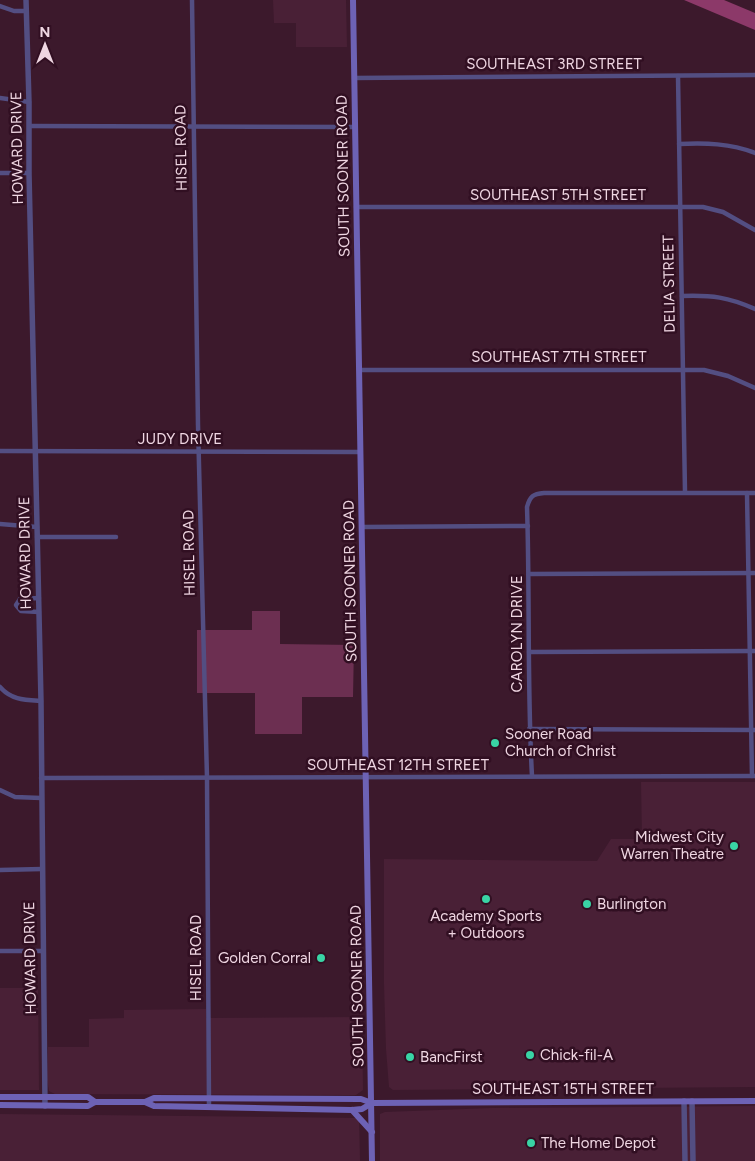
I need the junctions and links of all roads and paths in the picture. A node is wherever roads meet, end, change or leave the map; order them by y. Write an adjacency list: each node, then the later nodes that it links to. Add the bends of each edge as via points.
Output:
1 (26, 0): 5 (street, HOWARD DRIVE)
2 (192, 0): 13 (street, HISEL ROAD)
3 (352, 0): 8 (main road, SOUTH SOONER ROAD)
4 (0, 6): 5 (street)
5 (26, 10): 10 (street, HOWARD DRIVE)
6 (755, 75): 7 (street, SOUTHEAST 3RD STREET)
7 (678, 76): 8 (street, SOUTHEAST 3RD STREET); 14 (street, DELIA STREET)
8 (354, 78): 12 (main road, SOUTH SOONER ROAD)
9 (0, 98): 10 (street)
10 (30, 102): 11 (street, HOWARD DRIVE)
11 (30, 126): 13 (street); 17 (street, HOWARD DRIVE)
12 (355, 127): 13 (street); 18 (main road, SOUTH SOONER ROAD)
13 (193, 128): 28 (street, HISEL ROAD)
14 (679, 144): 15 (street, via 714,143); 19 (street, DELIA STREET)
15 (755, 153)
16 (0, 173): 17 (street)
17 (29, 173): 27 (street, HOWARD DRIVE)
18 (356, 207): 19 (street, SOUTHEAST 5TH STREET); 24 (main road, SOUTH SOONER ROAD)
19 (680, 208): 20 (street, SOUTHEAST 5TH STREET, via 714,209); 21 (street, DELIA STREET)
20 (755, 230)
21 (682, 296): 22 (street, via 722,297); 23 (street, DELIA STREET)
22 (755, 309)
23 (683, 369): 24 (street, SOUTHEAST 7TH STREET); 25 (street, SOUTHEAST 7TH STREET, via 715,372); 30 (street, DELIA STREET)
24 (359, 370): 29 (main road, SOUTH SOONER ROAD)
25 (755, 388)
26 (0, 451): 27 (street, JUDY DRIVE)
27 (35, 451): 28 (street, JUDY DRIVE); 35 (street, HOWARD DRIVE)
28 (199, 452): 29 (street, JUDY DRIVE); 54 (street, HISEL ROAD)
29 (360, 452): 36 (main road, SOUTH SOONER ROAD)
30 (685, 492): 31 (street); 34 (street, CAROLYN DRIVE, via 534,494 527,507)
31 (747, 493): 32 (street); 39 (street)
32 (755, 493)
33 (0, 524): 35 (street)
34 (528, 526): 36 (street); 41 (street, CAROLYN DRIVE)
35 (37, 527): 37 (street, HOWARD DRIVE)
36 (362, 527): 52 (main road, SOUTH SOONER ROAD)
37 (37, 537): 38 (street); 42 (street, HOWARD DRIVE)
38 (116, 537)
39 (749, 573): 40 (street); 41 (street); 44 (street)
40 (755, 573)
41 (529, 574): 45 (street, CAROLYN DRIVE)
42 (39, 598): 43 (street, HOWARD DRIVE); 43 (street, via 20,599 16,605 21,611)
43 (39, 612): 47 (street, HOWARD DRIVE)
44 (753, 651): 45 (street); 49 (street)
45 (529, 652): 48 (street, CAROLYN DRIVE)
46 (0, 687): 47 (street, via 12,697)
47 (41, 701): 53 (street, HOWARD DRIVE)
48 (529, 729): 49 (street); 50 (street, CAROLYN DRIVE)
49 (754, 730): 51 (street)
50 (532, 776): 51 (street, SOUTHEAST 12TH STREET); 52 (street, SOUTHEAST 12TH STREET)
51 (754, 776)
52 (366, 777): 54 (street, SOUTHEAST 12TH STREET); 70 (main road, SOUTH SOONER ROAD)
53 (41, 778): 54 (street, SOUTHEAST 12TH STREET); 56 (street, HOWARD DRIVE)
54 (206, 778): 63 (street, HISEL ROAD)
55 (0, 790): 56 (street, via 15,797)
56 (42, 798): 57 (street, HOWARD DRIVE)
57 (42, 869): 58 (street); 60 (street, HOWARD DRIVE)
58 (0, 870)
59 (0, 951): 60 (street)
60 (43, 951): 62 (street, HOWARD DRIVE)
61 (0, 1097): 62 (main road, SOUTHEAST 15TH STREET)
62 (45, 1097): 68 (main road, SOUTHEAST 15TH STREET, via 88,1097); 72 (street, HOWARD DRIVE)
63 (209, 1098): 64 (main road, SOUTHEAST 15TH STREET); 69 (main road, SOUTHEAST 15TH STREET, via 154,1098); 73 (street, HISEL ROAD)
64 (256, 1098): 70 (main road, SOUTHEAST 15TH STREET, via 361,1098); 74 (main road)
65 (684, 1101): 66 (main road, SOUTHEAST 15TH STREET); 70 (main road, SOUTHEAST 15TH STREET); 78 (street)
66 (692, 1101): 67 (main road, SOUTHEAST 15TH STREET); 79 (street)
67 (755, 1101)
68 (94, 1102): 69 (main road, SOUTHEAST 15TH STREET); 72 (main road, SOUTHEAST 15TH STREET, via 88,1106)
69 (145, 1102): 73 (main road, SOUTHEAST 15TH STREET, via 154,1106)
70 (372, 1103): 75 (main road, SOUTHEAST 15TH STREET); 76 (main road, SOUTH SOONER ROAD)
71 (0, 1105): 72 (main road, SOUTHEAST 15TH STREET)
72 (44, 1106)
73 (209, 1106): 74 (main road, SOUTHEAST 15TH STREET)
74 (256, 1107): 75 (main road, SOUTHEAST 15TH STREET)
75 (352, 1110): 76 (main road)
76 (372, 1132): 77 (main road, SOUTH SOONER ROAD)
77 (372, 1161)
78 (685, 1161)
79 (693, 1161)

